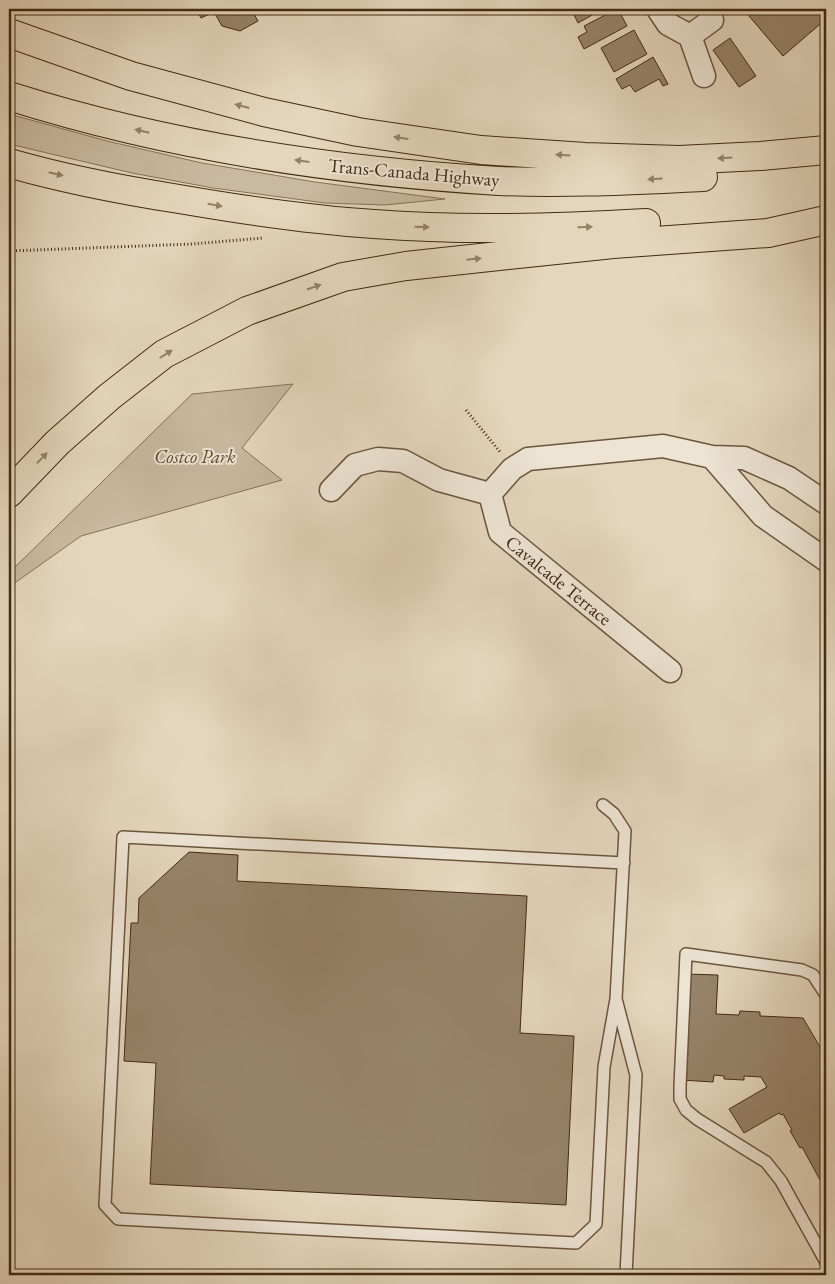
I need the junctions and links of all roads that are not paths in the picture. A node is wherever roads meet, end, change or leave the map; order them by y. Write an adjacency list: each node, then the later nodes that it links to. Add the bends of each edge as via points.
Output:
1 (658, 9): 4 (street, via 668,24)
2 (712, 20): 4 (street)
3 (9, 33): 7 (highway, one-way to 3, via 679,160 482,150 358,132 264,112 131,76)
4 (690, 36): 5 (street)
5 (704, 76)
6 (9, 96): 9 (highway, Trans-Canada Highway, one-way to 6, via 602,182 500,181 376,171 257,155 143,132)
7 (826, 150)
8 (9, 162): 10 (highway, one-way to 10, via 152,195 238,209 373,224 471,229 585,227)
9 (826, 168)
10 (826, 209)
11 (826, 220): 14 (highway, one-way to 11, via 57,443 164,354 247,311 343,277 406,266 613,244 768,233)
12 (712, 457): 15 (street, via 663,446 528,459 512,469); 16 (street, via 744,458 789,478); 17 (street, via 763,516)
13 (331, 490): 15 (street, via 355,466 378,459 402,462 439,480)
14 (9, 493)
15 (490, 494): 18 (street, Cavalcade Terrace, via 500,532)
16 (826, 503)
17 (826, 560)
18 (670, 671)
19 (603, 805): 20 (lane, via 614,814 625,831)
20 (624, 863): 22 (lane); 22 (lane, via 123,837 105,1205 118,1220 576,1243 596,1224 604,1067)
21 (826, 995): 23 (lane, via 813,975 802,970 686,954 680,1099 686,1110 697,1119 766,1162 781,1181)
22 (616, 999): 24 (lane, via 636,1075)
23 (826, 1262)
24 (626, 1275)

